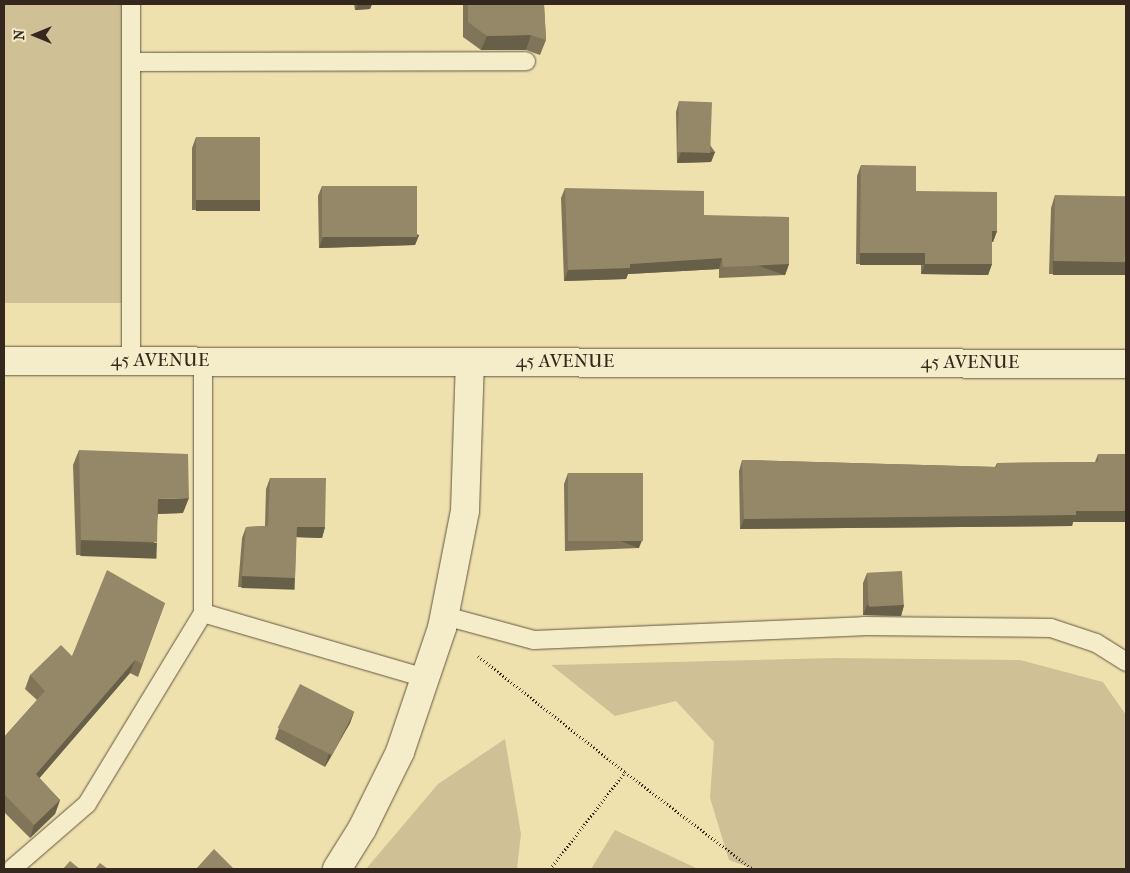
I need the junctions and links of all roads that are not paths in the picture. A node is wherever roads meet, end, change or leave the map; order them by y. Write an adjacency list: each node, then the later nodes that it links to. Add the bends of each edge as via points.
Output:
1 (131, 4): 3 (lane)
2 (526, 61): 3 (lane)
3 (132, 62): 5 (lane)
4 (4, 361): 5 (street, 45 AVENUE)
5 (131, 361): 6 (street, 45 AVENUE)
6 (203, 361): 7 (street, 45 AVENUE); 9 (lane)
7 (470, 362): 8 (street, 45 AVENUE); 10 (street, via 465,511)
8 (1126, 364)
9 (203, 613): 12 (lane); 13 (lane, via 87,804)
10 (443, 622): 11 (lane, via 534,640 863,626 1050,628 1096,643); 12 (street)
11 (1126, 662)
12 (426, 678): 14 (street, via 400,752)
13 (12, 869)
14 (338, 869)

